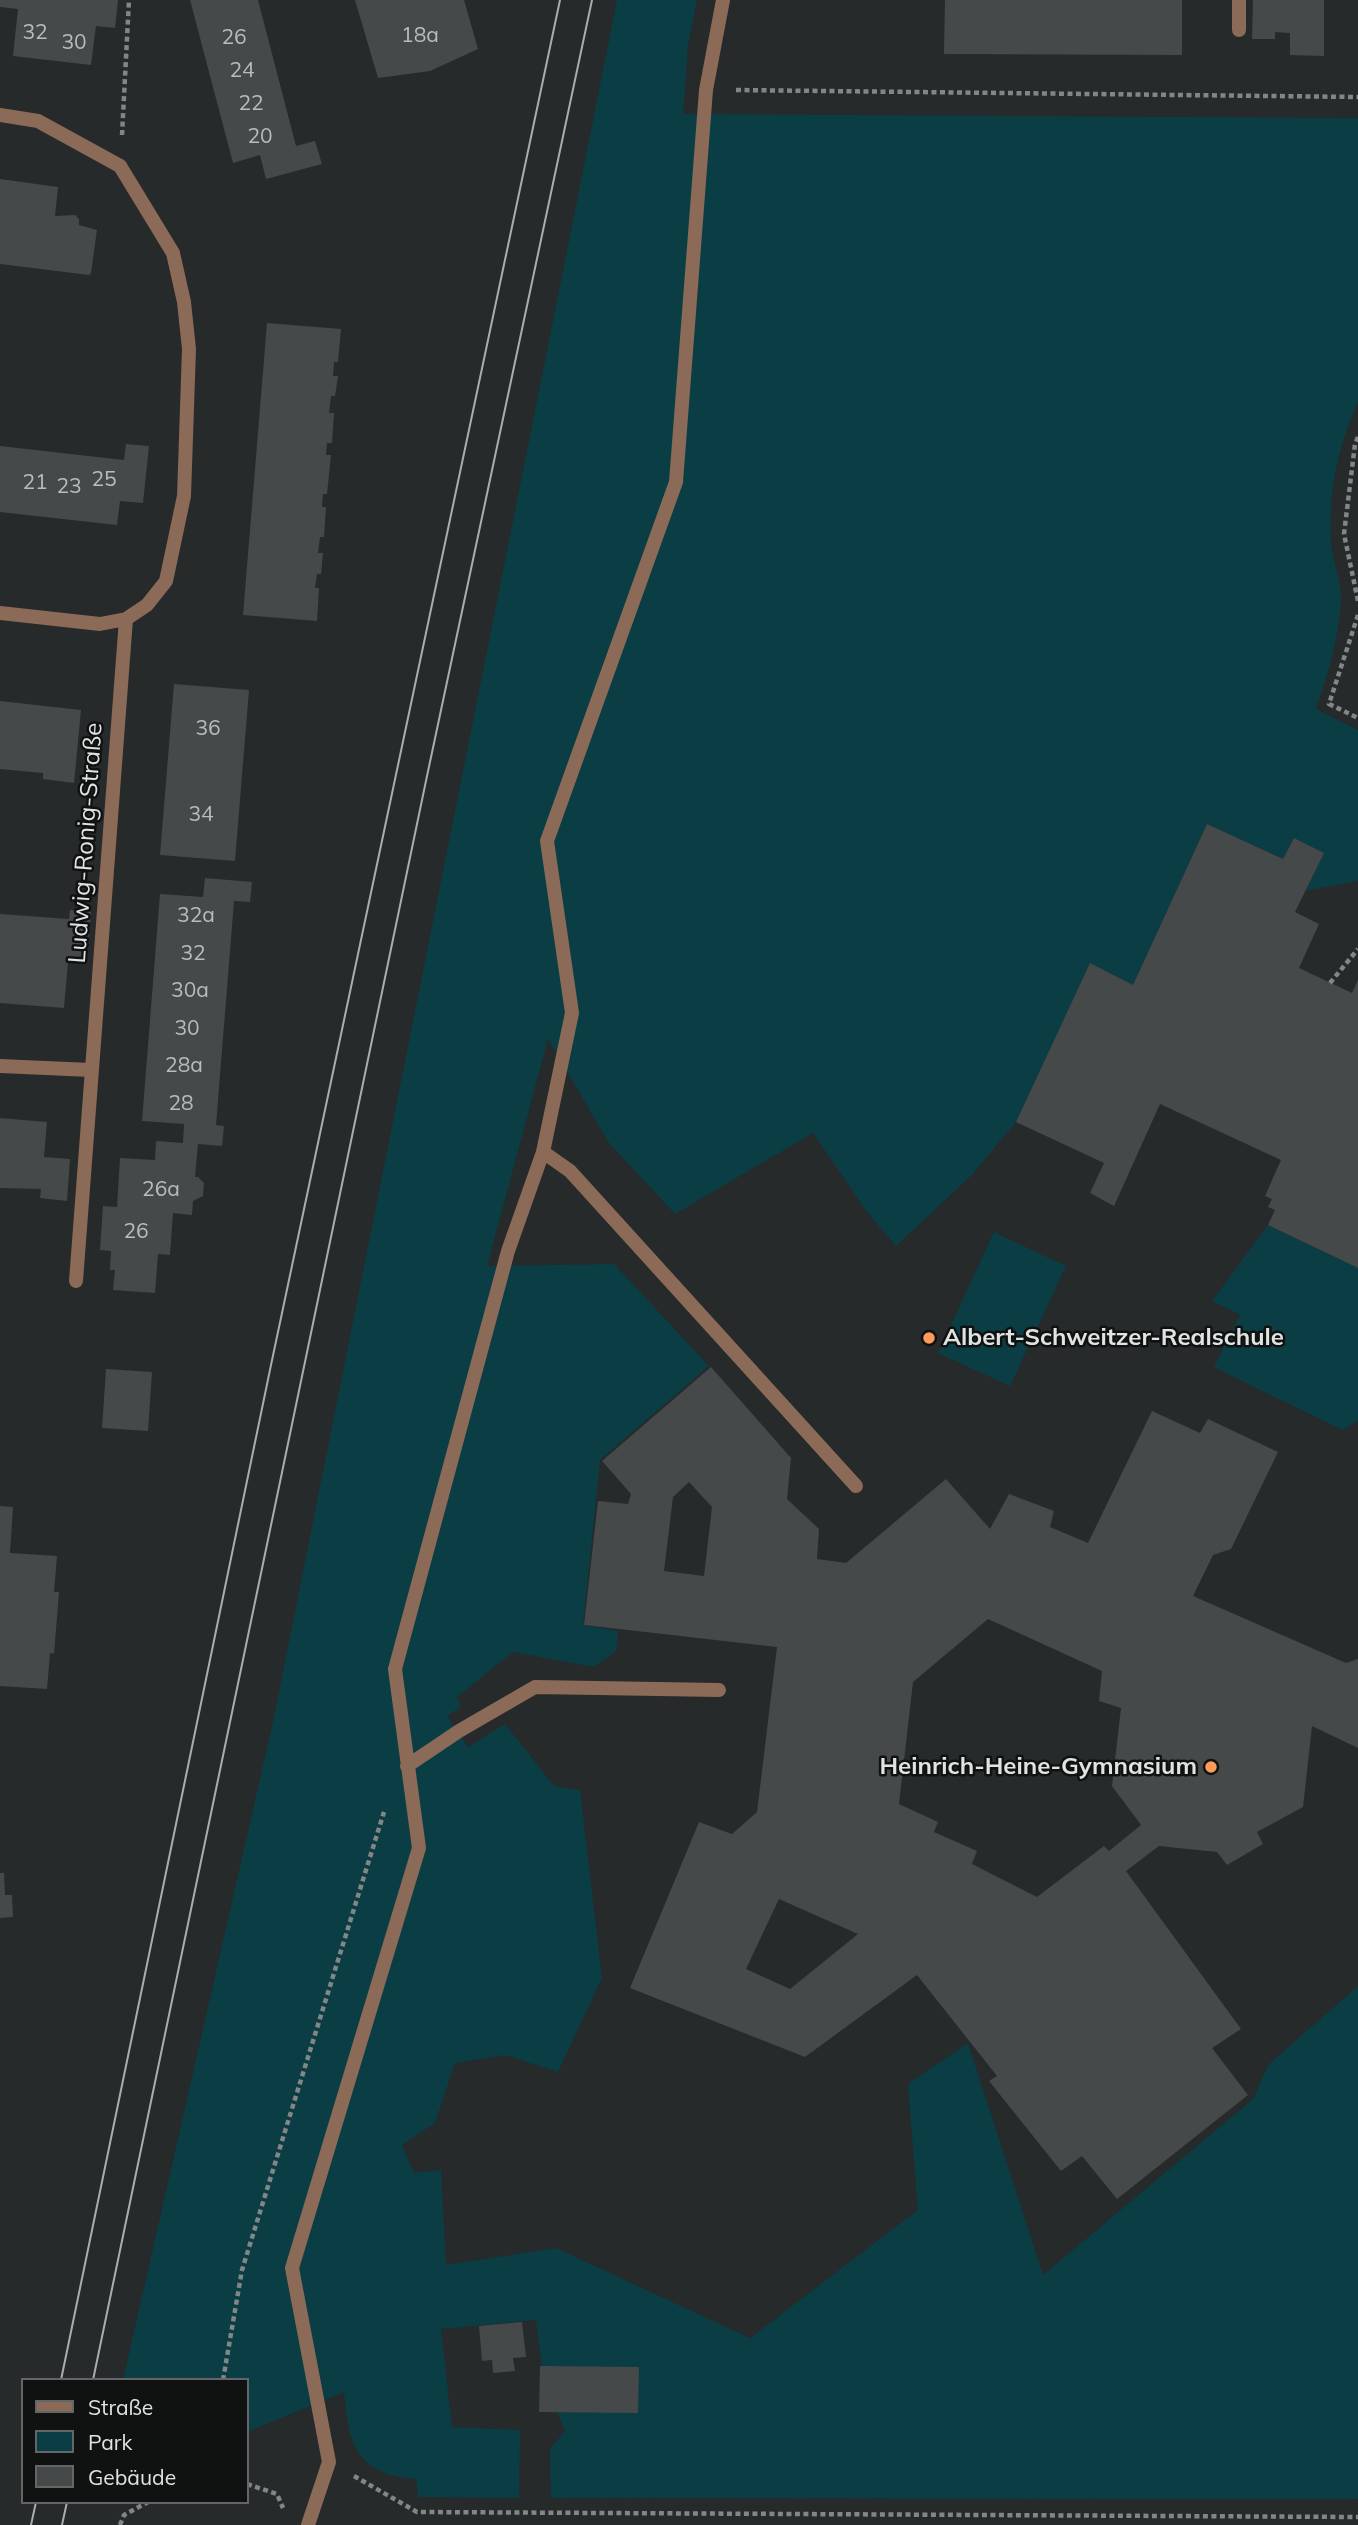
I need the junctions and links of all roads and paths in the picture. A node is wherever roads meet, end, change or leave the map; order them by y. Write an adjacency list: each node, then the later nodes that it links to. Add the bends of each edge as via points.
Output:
1 (129, 0): 8 (path)
2 (723, 0): 5 (street)
3 (1239, 0): 4 (street)
4 (1239, 30)
5 (706, 90): 6 (path); 19 (street, via 676,482 547,841 572,1013)
6 (1358, 97)
7 (0, 116): 8 (street, via 38,121)
8 (120, 166): 13 (street, via 173,253 189,349 184,496 166,581 147,605)
9 (1358, 437): 10 (path, via 1343,534)
10 (1358, 601)
11 (0, 613): 13 (street, via 100,624)
12 (1358, 615): 14 (path, via 1329,704)
13 (126, 619): 18 (street, Ludwig-Ronig-Straße)
14 (1358, 718)
15 (1358, 949): 16 (path)
16 (1330, 983)
17 (0, 1066): 18 (street)
18 (91, 1070): 20 (street, Ludwig-Ronig-Straße)
19 (543, 1153): 21 (street, via 570,1171); 23 (street, via 508,1251 395,1669)
20 (76, 1281)
21 (856, 1486)
22 (719, 1690): 23 (street, via 535,1687)
23 (407, 1766): 26 (street, via 419,1848 292,2268)
24 (385, 1810): 25 (path, via 242,2270)
25 (223, 2378)
26 (329, 2462): 30 (path, via 418,2512); 32 (street)
27 (248, 2484): 29 (path, via 277,2494)
28 (144, 2504): 31 (path, via 124,2515)
29 (286, 2515)
30 (1358, 2517)
31 (120, 2525)
32 (308, 2525)

